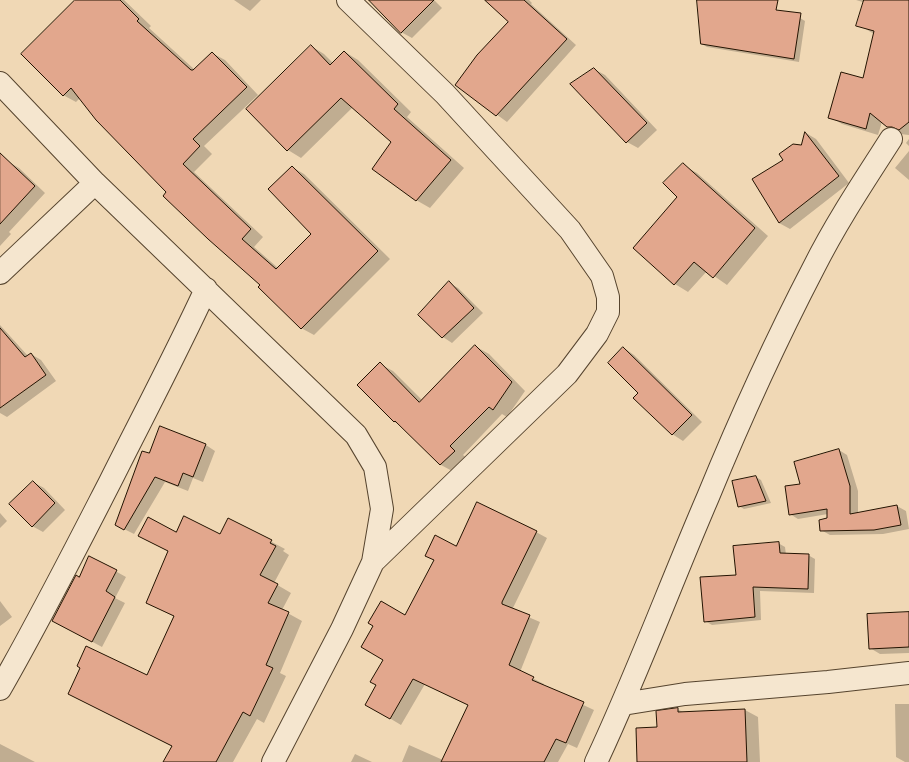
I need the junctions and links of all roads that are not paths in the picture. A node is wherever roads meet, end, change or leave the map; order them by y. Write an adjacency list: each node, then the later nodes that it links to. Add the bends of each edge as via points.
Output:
1 (348, 0): 7 (street, via 445,94 570,230 602,276 608,297 608,312 597,334 567,374)
2 (0, 83): 4 (street)
3 (891, 139): 10 (street, via 839,222 791,313 708,496)
4 (95, 183): 5 (street); 6 (street)
5 (0, 273)
6 (206, 289): 7 (street, via 356,435 375,467 382,509); 9 (street, via 101,499)
7 (373, 562): 11 (street, via 342,629)
8 (909, 673): 10 (street, via 685,694)
9 (0, 689)
10 (623, 704): 12 (street)
11 (272, 762)
12 (596, 762)

